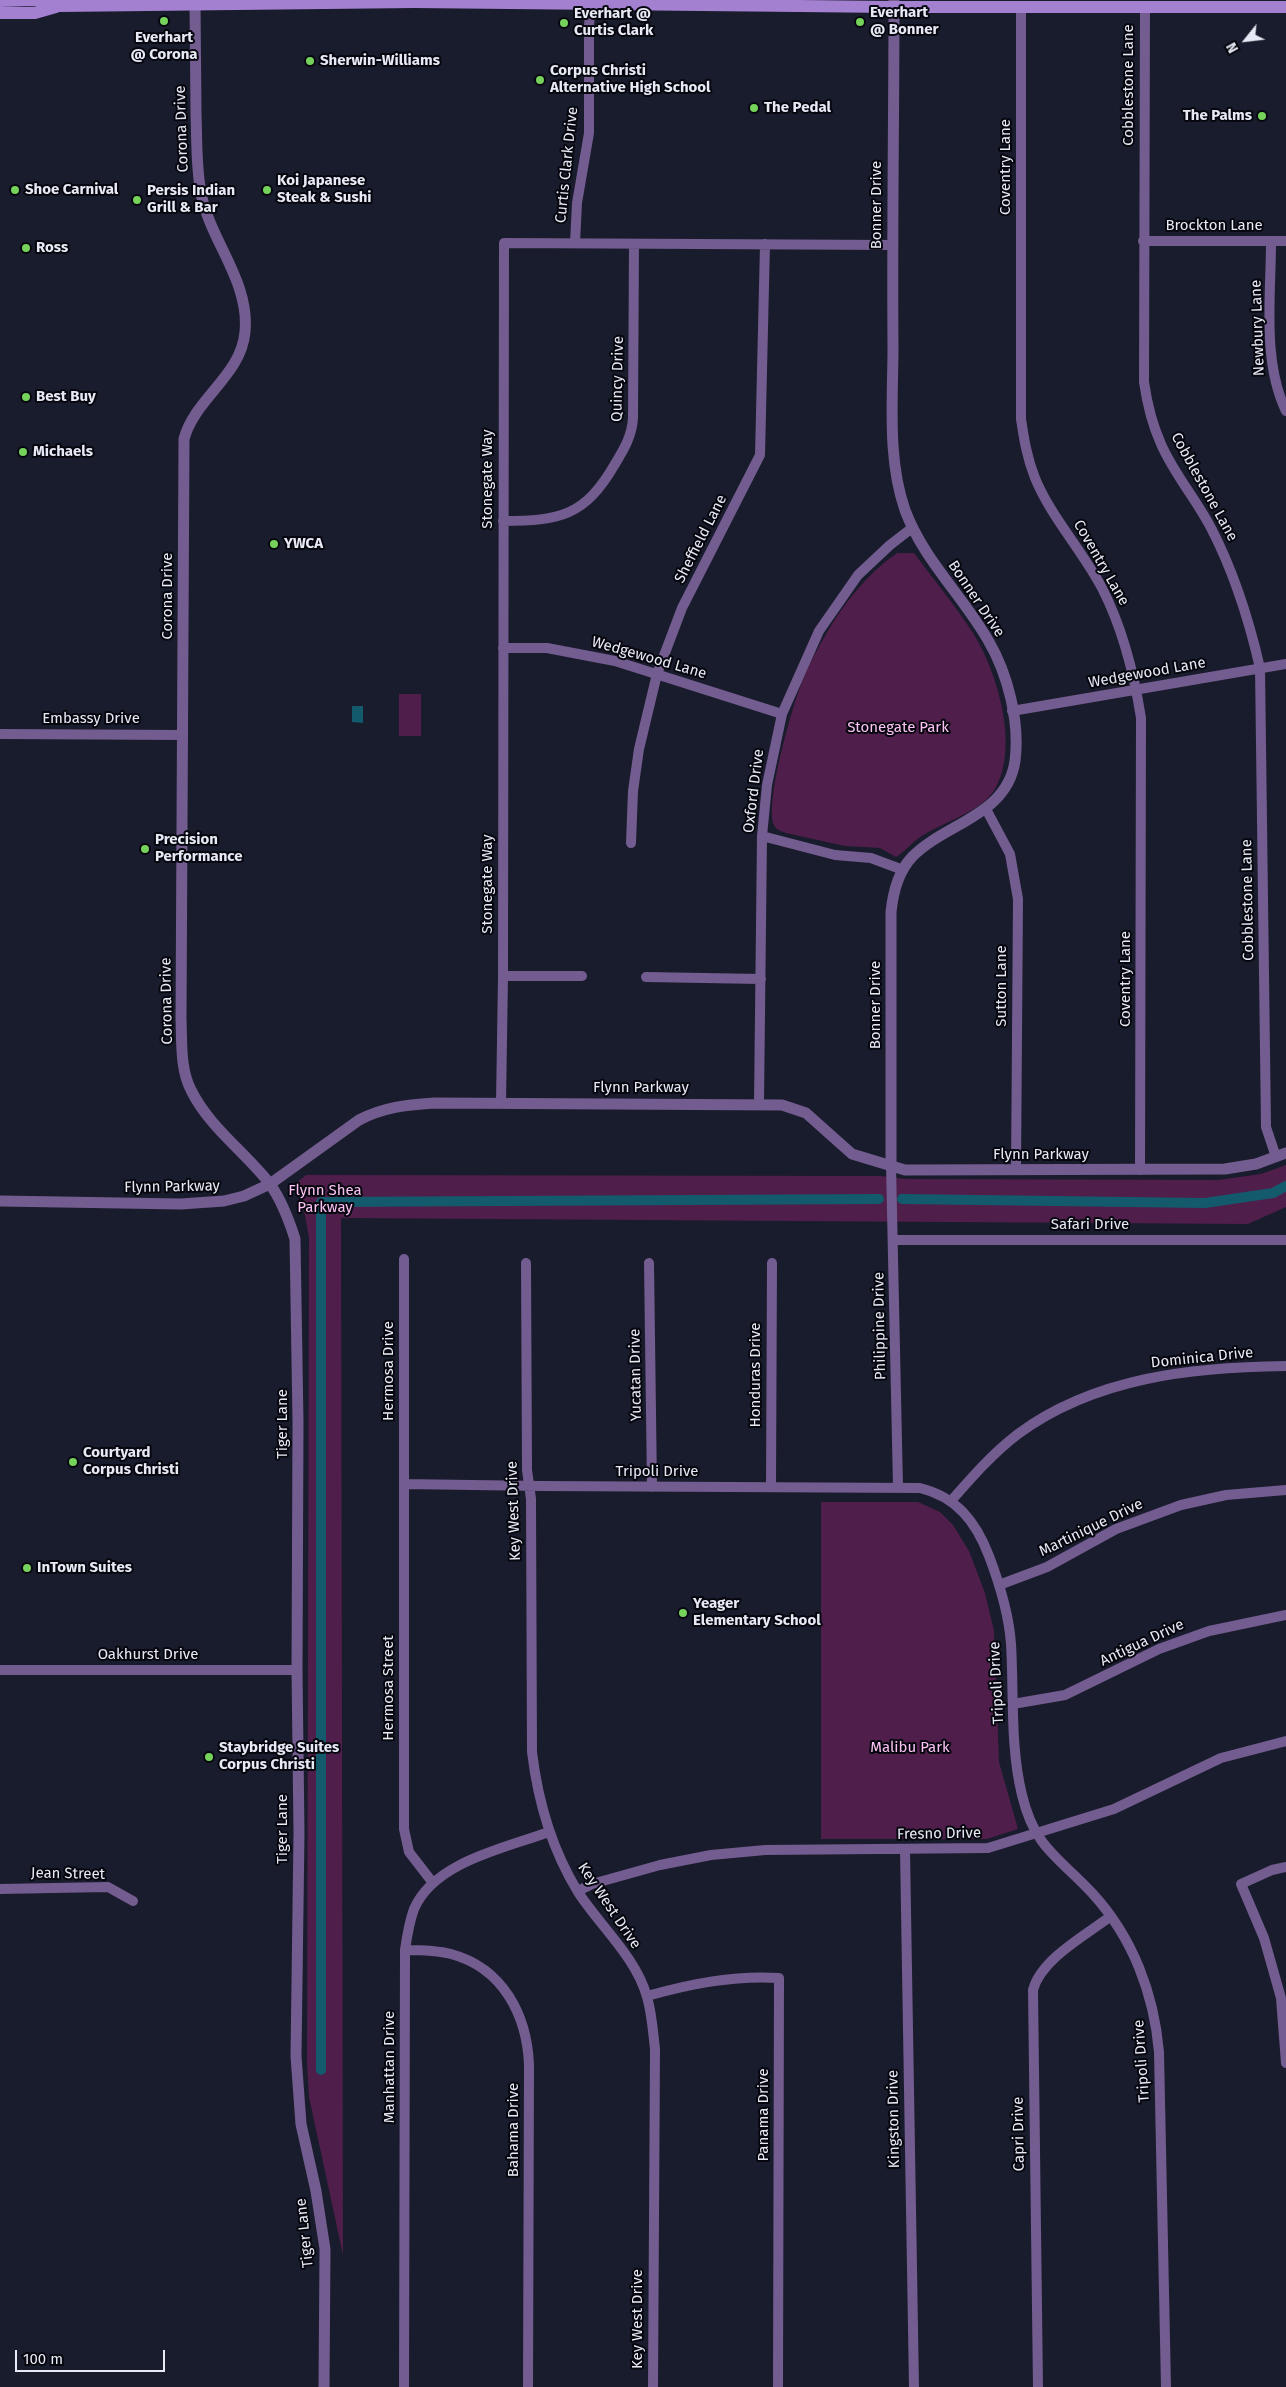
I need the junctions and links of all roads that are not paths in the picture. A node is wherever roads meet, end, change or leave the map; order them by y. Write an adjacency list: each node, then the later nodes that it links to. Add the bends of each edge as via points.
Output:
1 (0, 1): 6 (main road, via 33,0)
2 (592, 2): 3 (main road); 5 (main road); 14 (street, Curtis Clark Drive, via 589,133 577,203)
3 (195, 3): 6 (main road); 29 (street, Corona Drive, via 201,195 212,228 240,288 246,312 242,350 229,372 193,415 184,438)
4 (1197, 3): 8 (main road); 9 (main road)
5 (894, 4): 7 (main road); 17 (street, Bonner Drive)
6 (59, 6): 10 (main road, via 35,13)
7 (1021, 6): 8 (main road); 25 (street, Coventry Lane, via 1021,419 1024,442 1046,500 1102,588 1126,644)
8 (1145, 6): 11 (street, Cobblestone Lane)
9 (1286, 7)
10 (0, 13)
11 (1143, 241): 13 (street, Brockton Lane); 23 (street, Cobblestone Lane, via 1143,360 1147,403 1161,444 1225,557 1245,612)
12 (1286, 241): 13 (street, Brockton Lane)
13 (1271, 242): 18 (street, Newbury Lane, via 1271,359 1274,379)
14 (575, 243): 15 (street, Stonegate Way); 19 (street, Stonegate Way, via 504,243)
15 (634, 244): 16 (street, Stonegate Way); 19 (street, Quincy Drive, via 633,418 628,442 604,484 570,513 552,519)
16 (765, 244): 17 (street, Stonegate Way); 24 (street, Sheffield Lane, via 760,455 682,608)
17 (892, 246): 20 (street, Bonner Drive, via 894,458)
18 (1286, 411)
19 (504, 521): 21 (street, Stonegate Way)
20 (912, 528): 26 (street, Bonner Drive, via 988,640 1000,667); 27 (street, Oxford Drive, via 858,575 823,625)
21 (503, 648): 24 (street, Wedgewood Lane, via 546,648 579,653 615,660); 34 (street, Stonegate Way)
22 (1286, 664): 23 (street, Wedgewood Lane)
23 (1260, 668): 25 (street, Wedgewood Lane); 40 (street, Cobblestone Lane, via 1266,1126)
24 (657, 674): 27 (street, Wedgewood Lane); 32 (street, Sheffield Lane, via 639,749)
25 (1137, 689): 26 (street, Wedgewood Lane); 43 (street, Coventry Lane, via 1142,762)
26 (1012, 711): 30 (street, Bonner Drive, via 1016,745 1009,782)
27 (782, 714): 31 (street, Oxford Drive, via 766,785)
28 (0, 734): 29 (street, Embassy Drive)
29 (182, 734): 44 (street, Corona Drive, via 183,1063 190,1089 205,1112)
30 (986, 809): 33 (street, Bonner Drive, via 928,844 911,858); 42 (street, Sutton Lane, via 1010,854 1018,899)
31 (762, 836): 33 (street, via 835,855 871,858); 37 (street, Oxford Drive)
32 (631, 843)
33 (903, 870): 41 (street, Bonner Drive, via 893,893 891,912)
34 (503, 976): 35 (street); 38 (street, Stonegate Way)
35 (582, 976)
36 (646, 977): 37 (street)
37 (761, 979): 39 (street, Oxford Drive)
38 (501, 1103): 39 (street, Flynn Parkway); 44 (street, Flynn Parkway, via 400,1105 374,1112)
39 (759, 1103): 41 (street, Flynn Parkway, via 797,1108 852,1154)
40 (1281, 1155): 43 (street, Flynn Parkway, via 1256,1164 1225,1169)
41 (891, 1165): 42 (street, Flynn Parkway, via 905,1170); 46 (street, Philippine Drive)
42 (1016, 1170): 43 (street, Flynn Parkway)
43 (1140, 1170)
44 (270, 1184): 45 (street, Flynn Parkway, via 244,1196 203,1204); 63 (street, Tiger Lane, via 286,1211 295,1239)
45 (0, 1201)
46 (894, 1240): 47 (street, Safari Drive); 57 (street, Philippine Drive)
47 (1286, 1240)
48 (404, 1259): 53 (street, Hermosa Drive)
49 (526, 1263): 54 (street, Key West Drive, via 527,1470)
50 (649, 1263): 55 (street, Yucatan Drive)
51 (772, 1263): 56 (street, Honduras Drive)
52 (1286, 1366): 59 (street, Dominica Drive, via 1182,1372 1123,1384 1093,1395 1019,1433 980,1468)
53 (404, 1484): 54 (street, Tripoli Drive); 70 (street, Hermosa Street, via 404,1829 410,1852)
54 (530, 1486): 55 (street, Tripoli Drive); 66 (street, Key West Drive, via 532,1752 538,1793)
55 (652, 1486): 56 (street, Tripoli Drive)
56 (771, 1487): 57 (street, Tripoli Drive)
57 (898, 1487): 59 (street, Tripoli Drive, via 933,1491)
58 (1286, 1490): 60 (street, Martinique Drive, via 1226,1495 1180,1505 1116,1530 1047,1567)
59 (951, 1501): 60 (street, Tripoli Drive, via 974,1524)
60 (999, 1584): 64 (street, Tripoli Drive, via 1011,1643)
61 (1286, 1615): 64 (street, Antigua Drive, via 1208,1631 1159,1649 1065,1695)
62 (0, 1670): 63 (street, Oakhurst Drive)
63 (297, 1670): 78 (street, Tiger Lane, via 296,2056 301,2124 325,2249)
64 (1013, 1704): 67 (street, Tripoli Drive, via 1018,1778)
65 (1286, 1741): 67 (street, Fresno Drive, via 1221,1758 1114,1808)
66 (549, 1832): 70 (street, Manhattan Drive, via 460,1865); 72 (street, Key West Drive)
67 (1036, 1834): 68 (street, Fresno Drive, via 988,1848); 74 (street, Tripoli Drive, via 1048,1851)
68 (905, 1850): 72 (street, Fresno Drive, via 765,1850 710,1856 651,1867); 83 (street, Kingston Drive)
69 (1286, 1867): 77 (street, via 1241,1884 1264,1938 1281,1998)
70 (433, 1883): 75 (street, Manhattan Drive, via 415,1908 408,1926)
71 (0, 1888): 73 (street, Jean Street, via 108,1887)
72 (578, 1891): 76 (street, Key West Drive, via 626,1956)
73 (133, 1901)
74 (1111, 1916): 84 (street, Capri Drive, via 1050,1961 1035,1979 1032,1990); 85 (street, Tripoli Drive, via 1143,1976 1157,2026)
75 (405, 1950): 79 (street, Manhattan Drive); 80 (street, Bahama Drive, via 450,1954 469,1960 503,1987 524,2024 529,2065)
76 (647, 1996): 81 (street, Key West Drive, via 655,2050); 82 (street, Panama Drive, via 713,1981 779,1978)
77 (1286, 2063)
78 (324, 2387)
79 (404, 2387)
80 (528, 2387)
81 (653, 2387)
82 (778, 2387)
83 (914, 2387)
84 (1038, 2387)
85 (1166, 2387)

